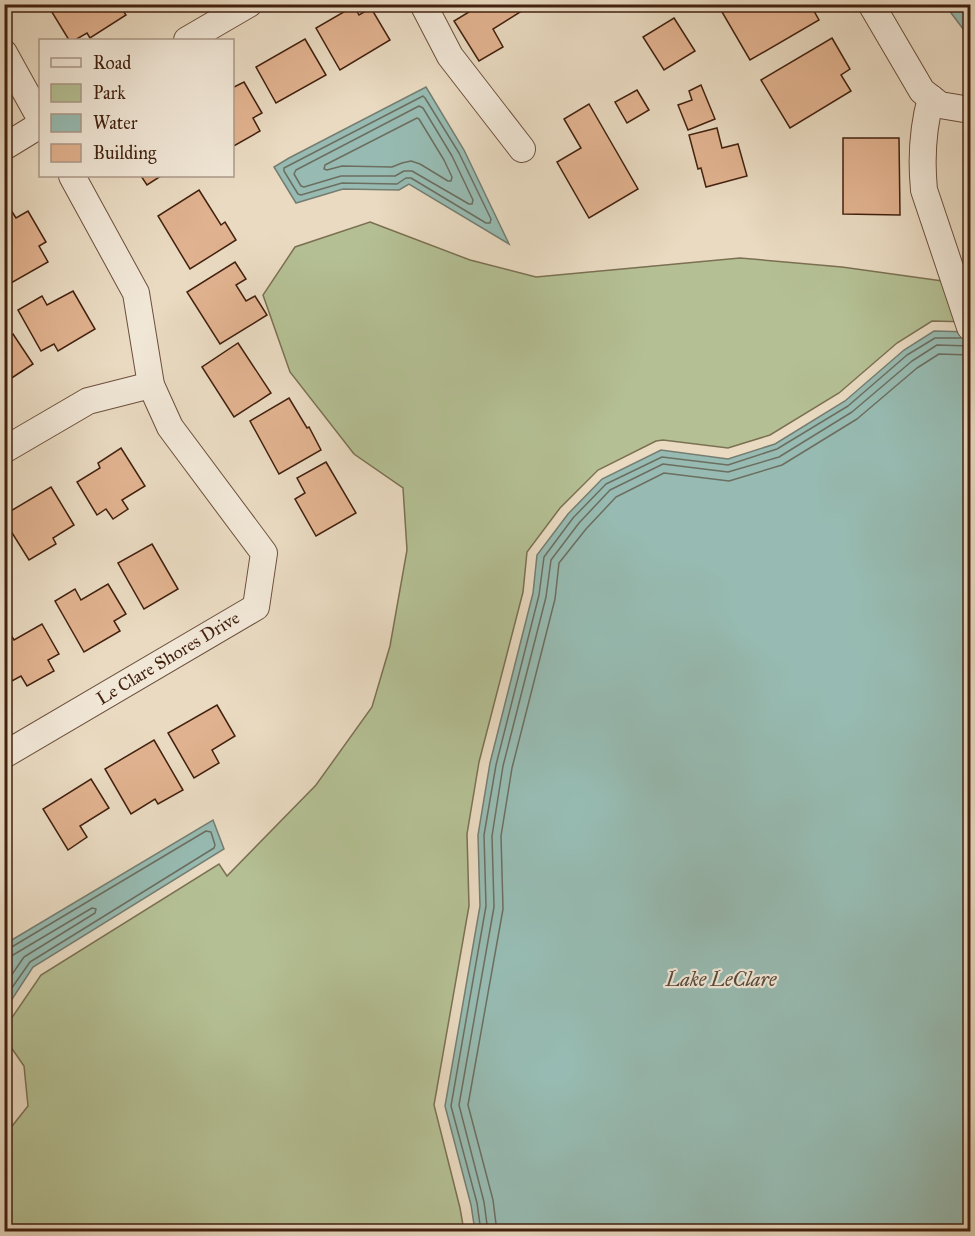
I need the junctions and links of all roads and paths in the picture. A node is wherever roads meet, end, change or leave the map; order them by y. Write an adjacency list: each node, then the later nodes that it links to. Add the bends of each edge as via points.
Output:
1 (249, 4): 4 (street)
2 (423, 4): 11 (street, via 450,56)
3 (871, 4): 6 (street, via 922,90)
4 (189, 39)
5 (4, 53): 8 (street)
6 (931, 98): 7 (street, via 940,105); 13 (street, via 925,119 924,190)
7 (970, 110)
8 (39, 116)
9 (39, 126): 10 (street)
10 (4, 147)
11 (522, 149)
12 (73, 177): 14 (street, Le Clare Shores Drive, via 136,293)
13 (970, 327)
14 (151, 385): 15 (street, via 88,401); 16 (street, Le Clare Shores Drive, via 170,427 264,553 255,607)
15 (4, 450)
16 (4, 755)

